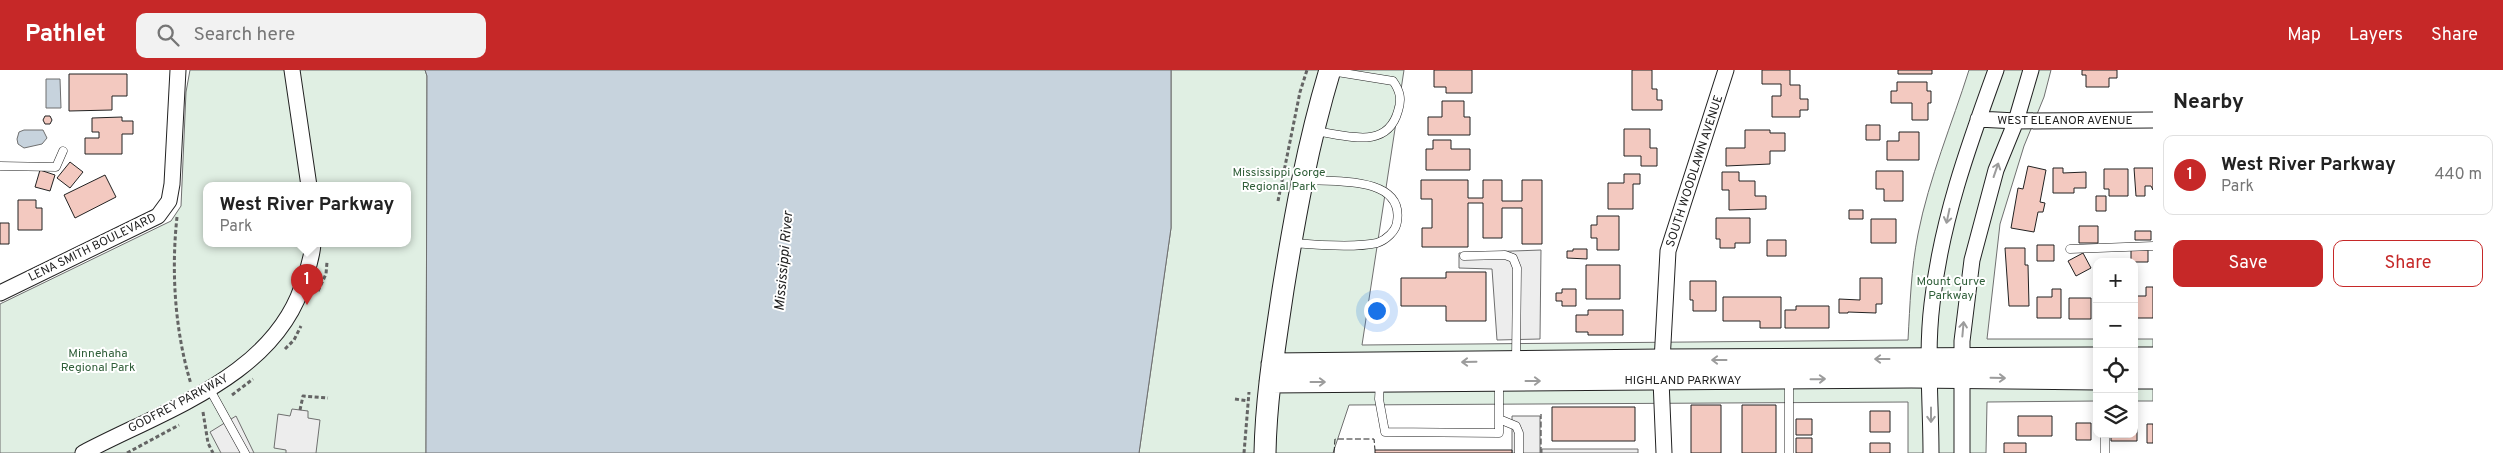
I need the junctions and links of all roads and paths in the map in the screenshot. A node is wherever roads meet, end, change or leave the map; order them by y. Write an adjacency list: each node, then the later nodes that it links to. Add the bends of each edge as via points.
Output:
1 (178, 70): 21 (street, LENA SMITH BOULEVARD, via 172,184 169,202 158,216)
2 (292, 70): 14 (street)
3 (1330, 70): 10 (street); 10 (lane, via 1393,81 1401,100 1398,114 1391,127 1372,138)
4 (1726, 70): 28 (street, SOUTH WOODLAWN AVENUE, via 1668,251)
5 (1996, 70): 7 (street)
6 (2031, 70): 9 (street)
7 (1978, 119): 9 (street, WEST ELEANOR AVENUE); 25 (street, one-way to 25, via 1952,196 1939,256 1932,306)
8 (2153, 120): 9 (street, WEST ELEANOR AVENUE)
9 (2016, 121): 26 (street, one-way to 9, via 1965,306 1972,260 1996,170)
10 (1312, 131): 13 (street)
11 (62, 152): 12 (lane, via 56,167)
12 (0, 166)
13 (1302, 180): 16 (street); 16 (lane, via 1363,184 1382,189 1391,196 1397,211 1397,224 1389,236 1377,242 1326,246)
14 (308, 182)
15 (178, 208): 35 (path, via 177,301 181,353)
16 (1291, 243): 29 (street)
17 (2153, 246): 19 (lane)
18 (311, 247): 36 (street, GODFREY PARKWAY, via 303,286 292,312 267,345)
19 (2070, 249)
20 (1464, 256): 27 (lane, via 1505,255 1513,258 1517,268)
21 (0, 292)
22 (2093, 358): 26 (street, HIGHLAND PARKWAY)
23 (2138, 358): 24 (street)
24 (2153, 358)
25 (1931, 368): 26 (street, HIGHLAND PARKWAY); 28 (street, HIGHLAND PARKWAY, one-way to 28); 34 (street, HIGHLAND PARKWAY, one-way to 25); 53 (street, one-way to 53)
26 (1962, 368): 33 (street, HIGHLAND PARKWAY, one-way to 33); 54 (street)
27 (1504, 369): 28 (street, HIGHLAND PARKWAY); 30 (street, HIGHLAND PARKWAY); 41 (lane)
28 (1661, 370): 34 (street, HIGHLAND PARKWAY); 51 (street, SOUTH WOODLAWN AVENUE)
29 (1271, 373): 30 (street, HIGHLAND PARKWAY); 49 (street)
30 (1378, 373): 41 (lane, via 1385,432 1499,433)
31 (2138, 378): 32 (street)
32 (2153, 378)
33 (2093, 379)
34 (1789, 380): 52 (lane)
35 (190, 384)
36 (210, 388): 44 (street, GODFREY PARKWAY); 47 (lane)
37 (328, 398): 39 (path, via 304,396)
38 (1235, 399): 48 (path, via 1247,401)
39 (300, 410)
40 (195, 416): 46 (path, via 204,412 208,443)
41 (1499, 419): 50 (lane, via 1516,426)
42 (186, 421): 45 (path)
43 (2105, 438): 55 (lane)
44 (83, 453)
45 (127, 453)
46 (213, 453)
47 (245, 453)
48 (1244, 453)
49 (1265, 453)
50 (1519, 453)
51 (1664, 453)
52 (1789, 453)
53 (1931, 453)
54 (1962, 453)
55 (2105, 453)

